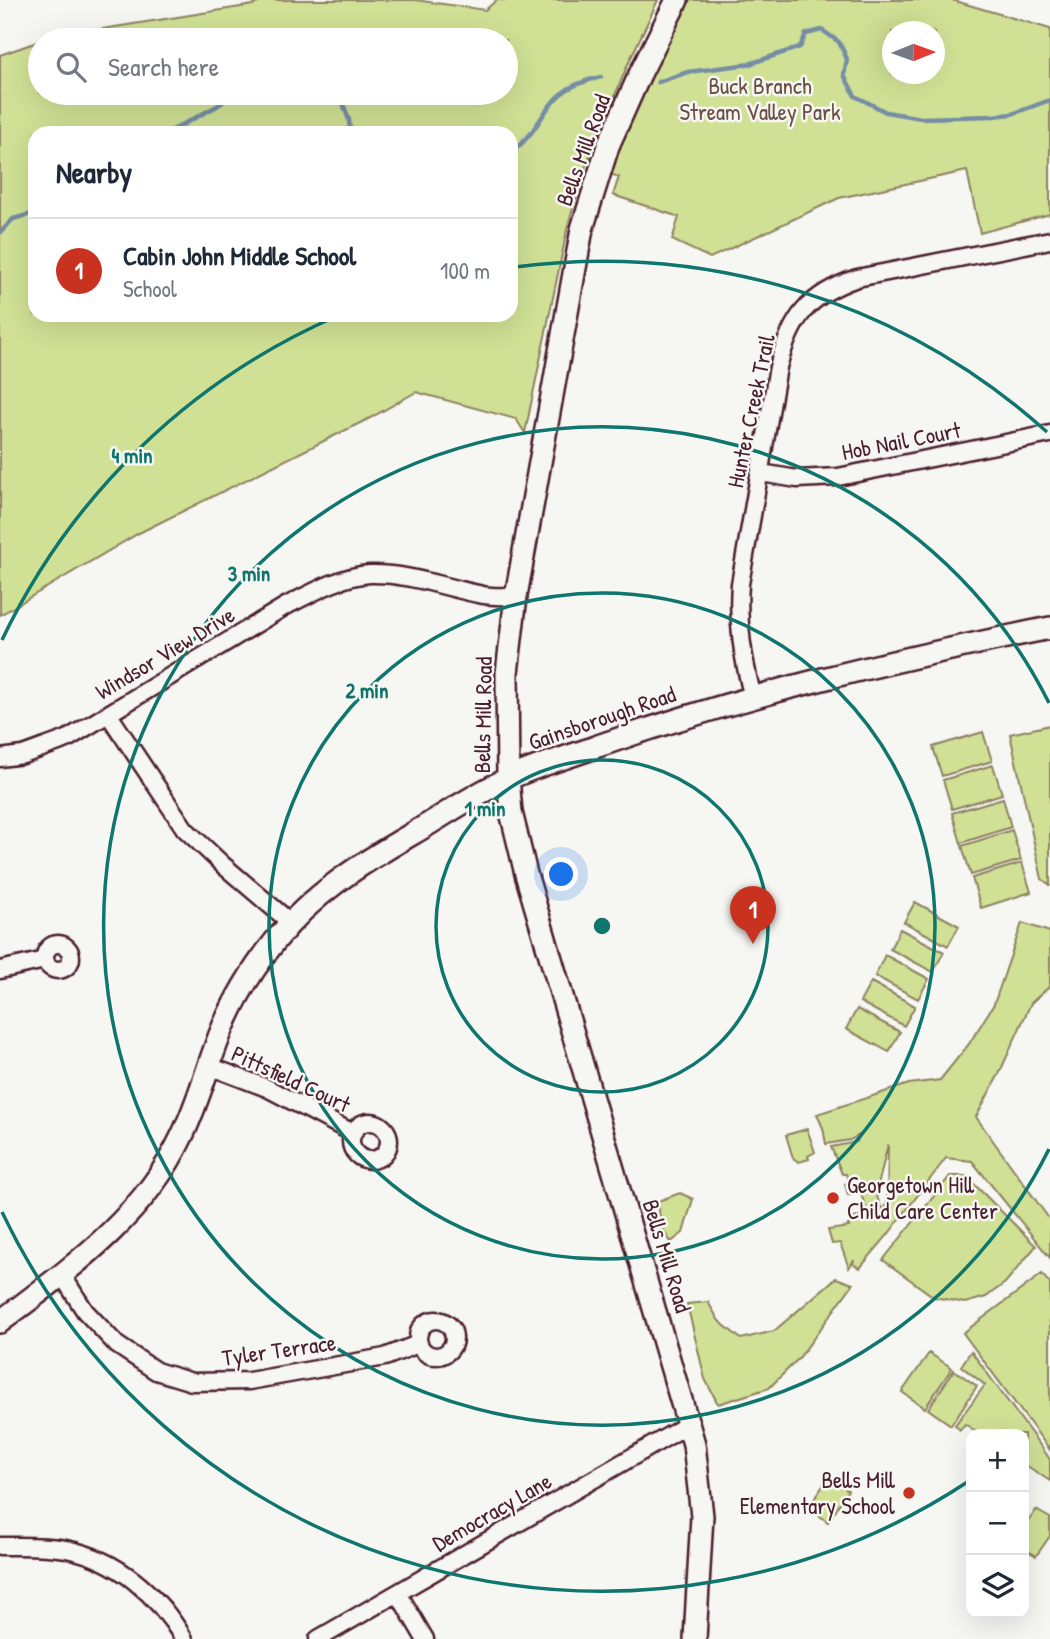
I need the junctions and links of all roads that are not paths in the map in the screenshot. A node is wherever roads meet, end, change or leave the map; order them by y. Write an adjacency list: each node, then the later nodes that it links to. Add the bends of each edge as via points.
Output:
1 (677, 0): 5 (street, Bells Mill Road, via 608,146 582,229)
2 (1050, 240): 4 (street, Hunter Creek Trail, via 857,278 823,294 797,318 786,339)
3 (1050, 434): 4 (street, Hob Nail Court, via 838,477 797,479)
4 (761, 472): 7 (street, Hunter Creek Trail, via 738,615)
5 (516, 596): 8 (street, Windsor View Drive, via 486,596 397,575 368,574 343,580 284,607); 10 (street, Bells Mill Road, via 507,673)
6 (1050, 628): 7 (street, Gainsborough Road, via 884,662)
7 (753, 698): 10 (street, Gainsborough Road)
8 (109, 715): 9 (street, Windsor View Drive, via 67,739); 11 (street, via 185,829)
9 (0, 758)
10 (508, 778): 11 (street, Gainsborough Road, via 373,857 316,898); 19 (street, Bells Mill Road, via 526,874)
11 (291, 923): 14 (street, Gainsborough Road, via 255,969 222,1030)
12 (46, 960): 13 (street)
13 (0, 970)
14 (209, 1066): 15 (street, Pittsfield Court, via 267,1088); 16 (street, Gainsborough Road, via 181,1139 152,1186 130,1214)
15 (353, 1133)
16 (62, 1275): 17 (street, Gainsborough Road); 18 (street, Tyler Terrace, via 85,1311 117,1345 156,1371 192,1382 263,1379 385,1357)
17 (0, 1322)
18 (418, 1344)
19 (689, 1424): 21 (street, Democracy Lane); 25 (street, Bells Mill Road, via 702,1516)
20 (0, 1546): 22 (street, via 66,1549 101,1561 152,1594)
21 (398, 1593): 23 (street, Democracy Lane); 24 (street)
22 (184, 1639)
23 (318, 1639)
24 (425, 1639)
25 (695, 1639)

